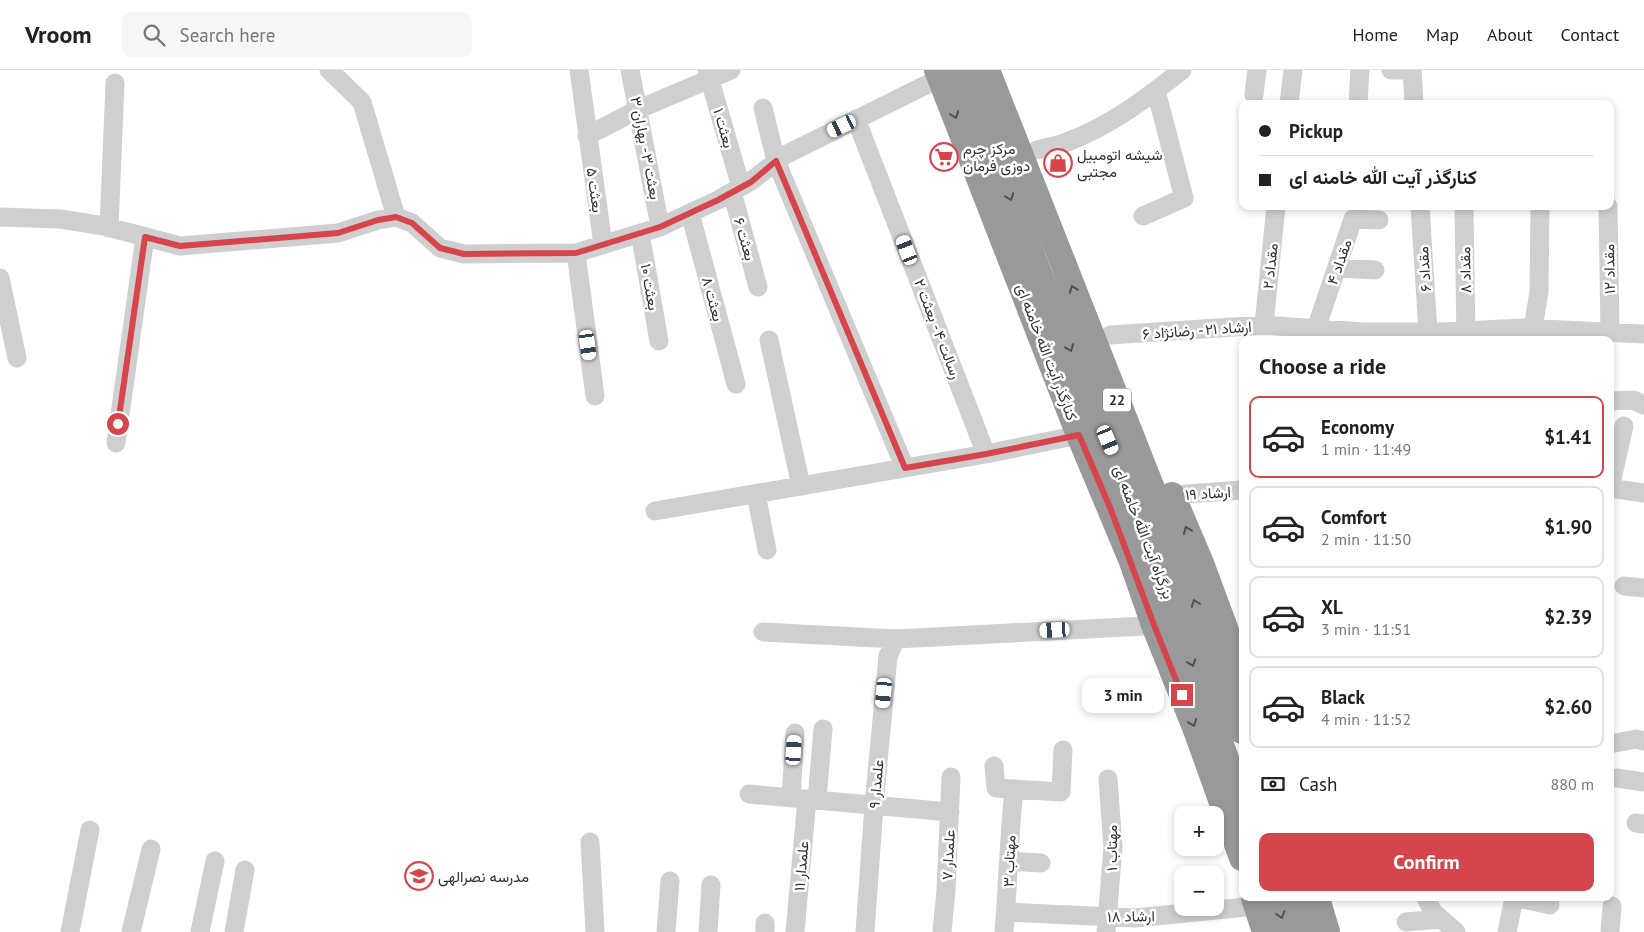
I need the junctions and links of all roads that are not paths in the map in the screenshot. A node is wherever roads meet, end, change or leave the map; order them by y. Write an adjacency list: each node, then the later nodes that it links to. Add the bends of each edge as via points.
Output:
1 (329, 70): 35 (street, via 362,102)
2 (579, 70): 23 (street, بعثت ۵)
3 (630, 70): 21 (street, بعثت ۳ - بهاران ۳)
4 (731, 70): 12 (street)
5 (1257, 70): 16 (street)
6 (1293, 70): 17 (street)
7 (1360, 70): 18 (street)
8 (1390, 70): 9 (street)
9 (1412, 70): 19 (street)
10 (1179, 71): 15 (street)
11 (946, 73): 22 (street); 42 (highway, بزرگراه آیت الله خامنه ای / 22, one-way to 42)
12 (708, 74): 21 (street); 26 (street, بعثت ۱)
13 (999, 76): 24 (highway); 58 (highway, بزرگراه آیت الله خامنه ای / 22, one-way to 13)
14 (115, 83): 38 (street)
15 (1156, 91): 24 (street, via 1092,131 1066,143); 33 (street, via 1184,198)
16 (1254, 95)
17 (1289, 100)
18 (1358, 100)
19 (1414, 100)
20 (763, 108): 25 (street)
21 (639, 109): 23 (street); 37 (street, بعثت ۳ - بهاران ۳)
22 (856, 119): 25 (street); 69 (street, رسالت ۴ - بعثت ۲)
23 (587, 136): 41 (street, بعثت ۵)
24 (1037, 150): 58 (highway)
25 (776, 161): 26 (street); 70 (street)
26 (736, 190): 32 (street); 47 (street, بعثت ۶)
27 (1276, 210): 48 (street, مقداد ۲)
28 (1420, 210): 50 (street, مقداد ۶)
29 (1464, 210): 55 (street, مقداد ۸)
30 (1540, 210): 49 (street, via 1539,292)
31 (1608, 210): 51 (street, مقداد ۱۲)
32 (690, 213): 37 (street); 62 (street, بعثت ۸)
33 (1143, 216)
34 (0, 217): 38 (street, via 60,219)
35 (396, 217): 40 (street, via 338,233 180,246); 43 (street, via 412,223 440,248 464,254)
36 (1379, 220): 44 (street, مقداد ۴, via 1353,219)
37 (660, 227): 39 (street)
38 (109, 228): 40 (street)
39 (640, 232): 41 (street); 60 (street, بعثت ۱۰)
40 (145, 237): 68 (street)
41 (603, 245): 43 (street)
42 (1018, 249): 67 (highway, کنارگذر آیت الله خامنه ای); 74 (highway, بزرگراه آیت الله خامنه ای / 22, one-way to 74, via 1038,271 1113,451)
43 (576, 253): 63 (street)
44 (1337, 268): 45 (street); 52 (street, مقداد ۴)
45 (1375, 270)
46 (0, 278): 61 (street)
47 (758, 286)
48 (1264, 325): 52 (street, ارشاد ۲۱ - رضانژاد ۶); 58 (street, ارشاد ۲۱ - رضانژاد ۶)
49 (1533, 328): 51 (street, ارشاد ۲۱ - رضانژاد ۶); 53 (street, ارشاد ۲۱ - رضانژاد ۶)
50 (1428, 332): 55 (street, ارشاد ۲۱ - رضانژاد ۶); 57 (street, ارشاد ۲۱ - رضانژاد ۶)
51 (1610, 332): 54 (street, ارشاد ۲۱ - رضانژاد ۶)
52 (1315, 334): 56 (street, ارشاد ۲۱ - رضانژاد ۶)
53 (1510, 334): 55 (street, ارشاد ۲۱ - رضانژاد ۶)
54 (1644, 334)
55 (1466, 335)
56 (1363, 336): 57 (street, ارشاد ۲۱ - رضانژاد ۶)
57 (1409, 336)
58 (1101, 337): 78 (highway); 81 (highway, بزرگراه آیت الله خامنه ای / 22)
59 (769, 340): 72 (street)
60 (660, 341)
61 (18, 358)
62 (736, 384)
63 (595, 396)
64 (1614, 401): 65 (street, via 1633,400)
65 (1644, 405)
66 (1624, 426): 71 (street)
67 (1079, 435): 69 (street); 74 (highway, کنارگذر آیت الله خامنه ای)
68 (116, 443)
69 (986, 454): 70 (street)
70 (905, 468): 72 (street)
71 (1614, 470)
72 (801, 486): 77 (street)
73 (1614, 489): 76 (street)
74 (1115, 490): 84 (highway, بزرگراه آیت الله خامنه ای / 22)
75 (1239, 490): 78 (street, ارشاد ۱۹)
76 (1644, 493)
77 (756, 494): 79 (street); 80 (street)
78 (1173, 495): 81 (highway, one-way to 78)
79 (655, 511)
80 (767, 550)
81 (1191, 565): 87 (highway, بزرگراه آیت الله خامنه ای / 22, one-way to 81)
82 (1624, 586): 83 (street)
83 (1644, 588)
84 (1166, 625): 86 (street); 101 (highway, بزرگراه آیت الله خامنه ای / 22, one-way to 101); 107 (highway, one-way to 107, via 1196,730)
85 (764, 632): 86 (street)
86 (896, 639): 103 (street, علمدار ۹, via 888,656)
87 (1233, 667): 88 (highway, بزرگراه آیت الله خامنه ای / 22)
88 (1239, 710)
89 (823, 729): 102 (street)
90 (795, 734): 102 (street)
91 (1644, 741): 92 (street, via 1636,739)
92 (1614, 743)
93 (1063, 750): 99 (street, via 1061,792)
94 (994, 766): 99 (street, via 996,788)
95 (951, 777): 104 (street, علمدار ۷)
96 (1617, 778): 98 (street)
97 (1108, 779): 127 (street, مهتاب ۱, via 1113,847)
98 (1644, 782)
99 (1014, 789): 109 (street, مهتاب ۳)
100 (748, 794): 102 (street)
101 (1239, 795)
102 (805, 799): 103 (street); 135 (street, علمدار ۱۱)
103 (874, 805): 104 (street); 136 (street, علمدار ۹)
104 (950, 812): 137 (street, علمدار ۷)
105 (90, 830): 128 (street)
106 (590, 842): 132 (street)
107 (1239, 846)
108 (151, 849): 129 (street)
109 (1009, 861): 111 (street); 124 (street, مهتاب ۳)
110 (215, 862): 130 (street)
111 (1041, 863)
112 (245, 870): 131 (street)
113 (670, 881): 133 (street)
114 (711, 885): 134 (street)
115 (1255, 901): 127 (street, ارشاد ۱۸)
116 (1262, 901): 139 (highway)
117 (1263, 901): 140 (highway, one-way to 140)
118 (1428, 901): 125 (street)
119 (1513, 901): 143 (street)
120 (1532, 901): 121 (street)
121 (1550, 905)
122 (1612, 906): 144 (street)
123 (1309, 907): 141 (highway)
124 (1006, 912): 127 (street, ارشاد ۱۸); 138 (street, مهتاب ۳)
125 (1441, 919): 126 (street); 142 (street)
126 (1406, 922)
127 (1107, 924)
128 (70, 932)
129 (131, 932)
130 (200, 932)
131 (234, 932)
132 (596, 932)
133 (666, 932)
134 (708, 932)
135 (795, 932)
136 (865, 932)
137 (942, 932)
138 (1004, 932)
139 (1265, 932)
140 (1287, 932)
141 (1327, 932)
142 (1456, 932)
143 (1507, 932)
144 (1610, 932)

